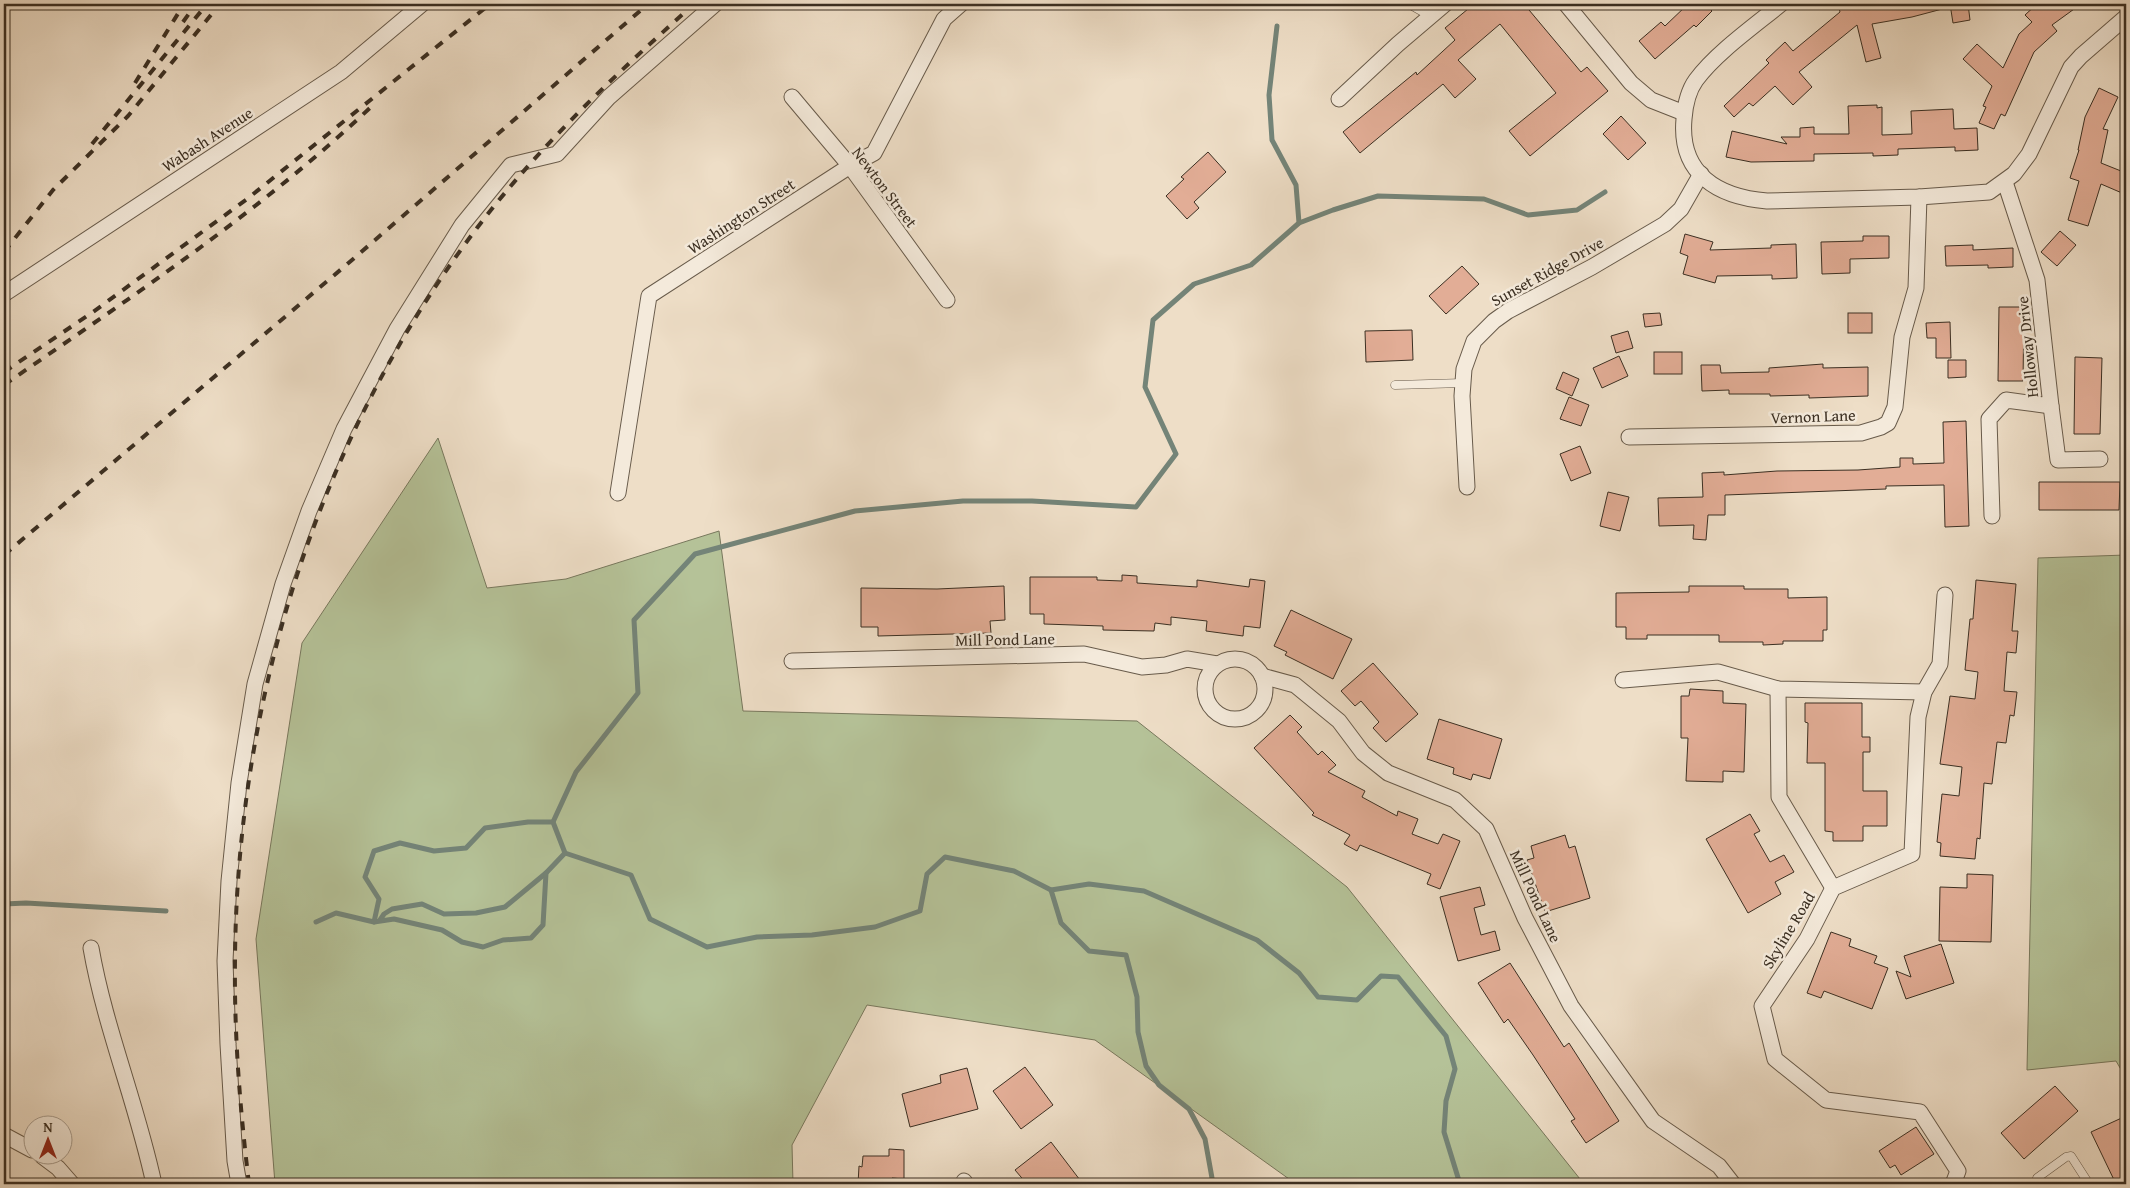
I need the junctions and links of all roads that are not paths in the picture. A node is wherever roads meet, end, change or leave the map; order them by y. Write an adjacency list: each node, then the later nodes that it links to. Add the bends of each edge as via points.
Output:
1 (422, 4): 17 (street, Wabash Avenue, via 341,72)
2 (715, 4): 41 (street, via 609,97 557,154 511,165 462,225 397,329 344,429 309,511 283,584 255,684 239,782 228,881 225,961 228,1044)
3 (962, 4): 13 (street, Washington Street, via 944,19 874,154)
4 (1409, 4): 8 (lane)
5 (1445, 4): 8 (street)
6 (1566, 4): 12 (street, via 1631,83 1651,100)
7 (1781, 4): 12 (street, via 1703,72 1689,93)
8 (1430, 16): 11 (street)
9 (2126, 17): 15 (street, via 2071,67 2029,154)
10 (792, 97): 13 (street, Newton Street)
11 (1339, 99)
12 (1684, 113): 14 (street, via 1683,137 1690,161)
13 (850, 166): 18 (street, Newton Street); 25 (street, Washington Street, via 649,296)
14 (1701, 174): 16 (street, via 1724,192 1747,199); 19 (street, Sunset Ridge Drive, via 1680,209 1656,230 1494,320 1474,341)
15 (2004, 182): 16 (street, via 1989,192 1978,194); 21 (street, Holloway Drive, via 2037,280)
16 (1919, 197): 22 (street, Vernon Lane, via 1916,288 1902,337 1895,407 1888,423 1861,433)
17 (4, 294)
18 (946, 300)
19 (1463, 383): 20 (lane); 24 (street, Sunset Ridge Drive)
20 (1395, 385)
21 (2051, 406): 23 (street, via 2058,460); 26 (street, Holloway Drive, via 2006,400 1989,419)
22 (1628, 437)
23 (2100, 459)
24 (1467, 487)
25 (618, 493)
26 (1992, 516)
27 (1945, 595): 33 (street, Skyline Road, via 1940,664)
28 (792, 661): 29 (street, Mill Pond Lane, via 1084,654 1142,667 1186,659)
29 (1217, 664): 30 (street, Mill Pond Lane, via 1233,658 1242,659 1258,668); 30 (street, via 1205,680 1206,699 1211,708 1227,718 1247,717 1255,712 1265,695)
30 (1262, 676): 42 (street, Mill Pond Lane, via 1295,685 1339,721 1363,753 1388,773 1455,800 1486,829 1525,918 1571,1006 1653,1121 1719,1166)
31 (1624, 680): 32 (street, via 1718,672)
32 (1778, 689): 33 (street); 34 (street, via 1779,798)
33 (1924, 692): 34 (street, Skyline Road, via 1918,717 1912,854)
34 (1833, 888): 43 (street, Skyline Road, via 1807,939 1762,1006 1775,1059 1826,1100 1920,1112 1958,1171)
35 (91, 948): 40 (street, via 107,1022 133,1102)
36 (4, 1135): 37 (street)
37 (22, 1145)
38 (55, 1166): 39 (street)
39 (72, 1184)
40 (154, 1184)
41 (239, 1184)
42 (1733, 1184)
43 (1952, 1184)
44 (2038, 1184): 45 (lane, via 2037,1178 2071,1156)
45 (2089, 1184)

